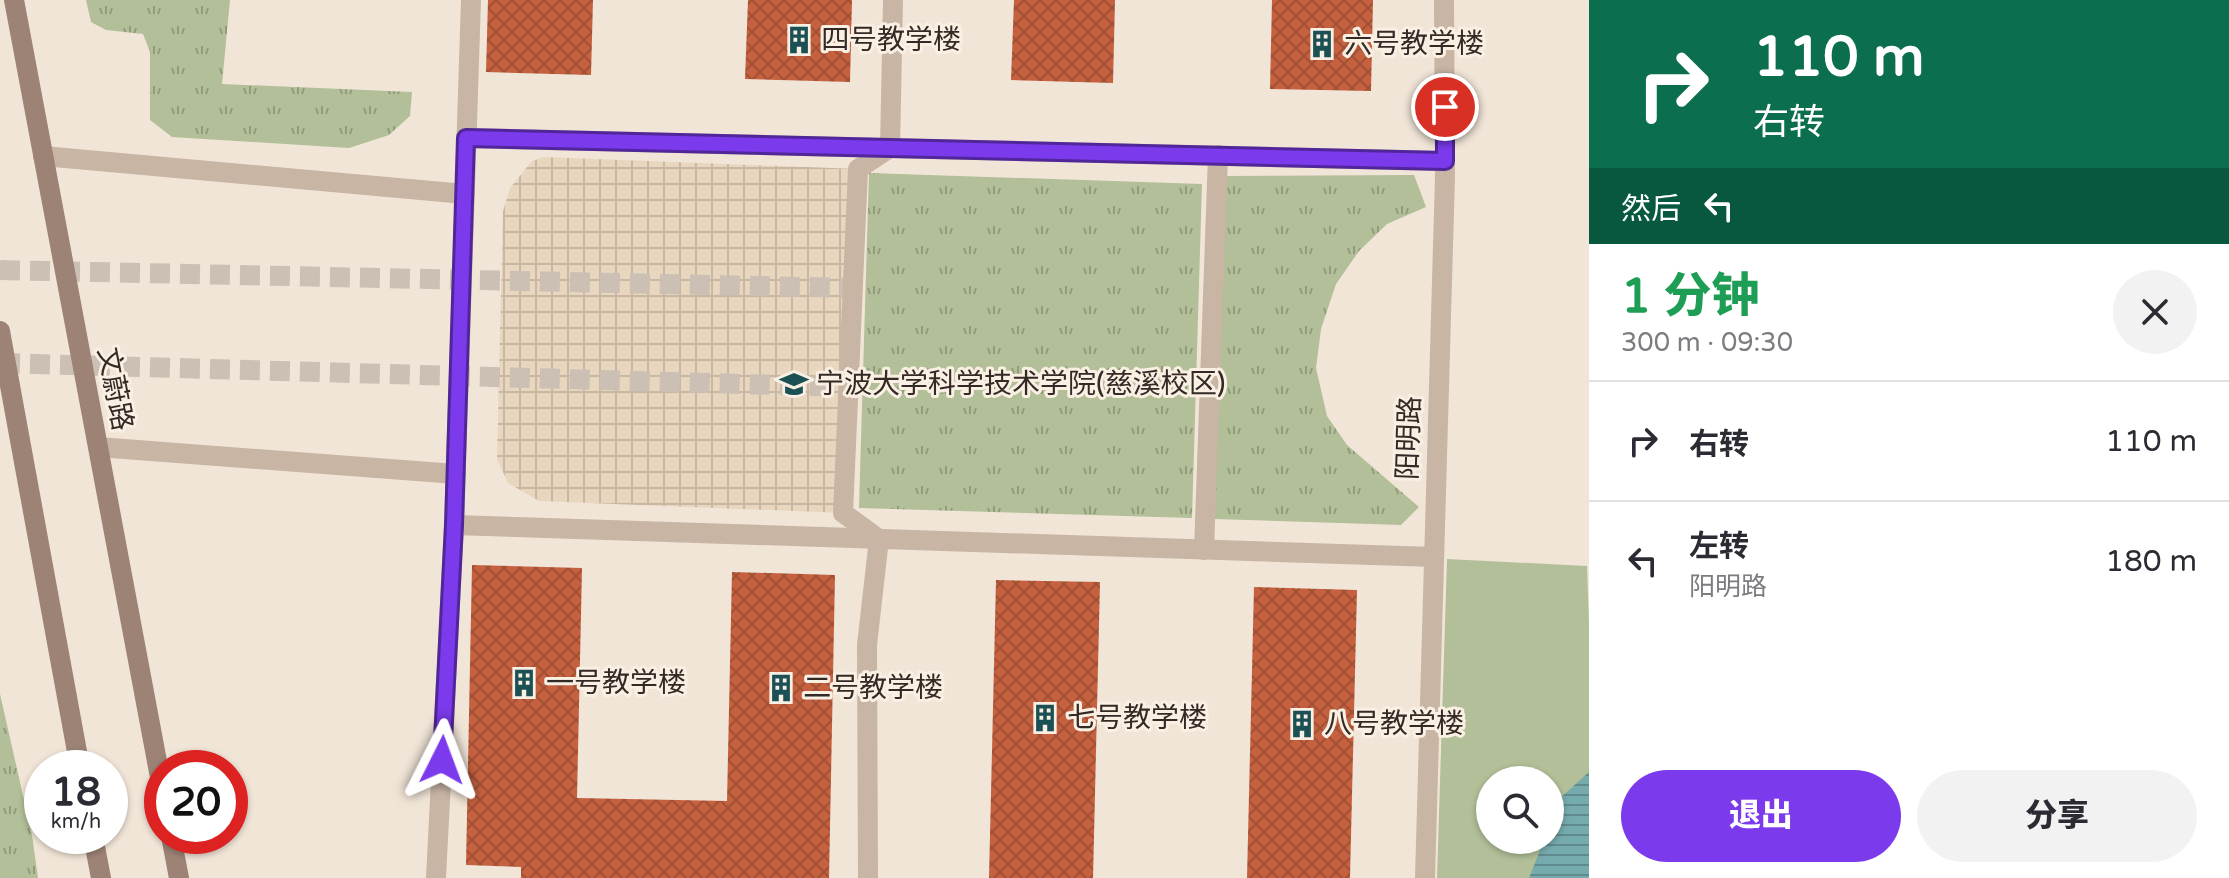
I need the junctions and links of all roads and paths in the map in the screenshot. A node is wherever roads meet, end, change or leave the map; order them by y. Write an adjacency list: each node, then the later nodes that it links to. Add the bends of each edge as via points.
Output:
1 (14, 0): 8 (main road, 文蔚路)
2 (471, 0): 5 (street)
3 (893, 0): 6 (street)
4 (1444, 0): 9 (street, 阳明路)
5 (466, 138): 6 (street); 10 (street)
6 (890, 148): 7 (street); 15 (street, via 858,169 843,513)
7 (1218, 155): 9 (street); 16 (street)
8 (43, 156): 10 (street); 12 (main road, 文蔚路)
9 (1445, 161): 17 (street, 阳明路)
10 (465, 194): 13 (street)
11 (0, 331): 18 (main road)
12 (98, 447): 13 (street); 19 (main road, 文蔚路)
13 (456, 474): 14 (street)
14 (454, 525): 15 (street); 24 (street)
15 (879, 539): 16 (street); 25 (street, via 867,645)
16 (1204, 550): 17 (street)
17 (1434, 557): 26 (street, 阳明路)
18 (77, 750)
19 (155, 750)
20 (96, 854): 22 (main road)
21 (174, 854): 23 (main road)
22 (101, 878)
23 (179, 878)
24 (436, 878)
25 (868, 878)
26 (1425, 878)

